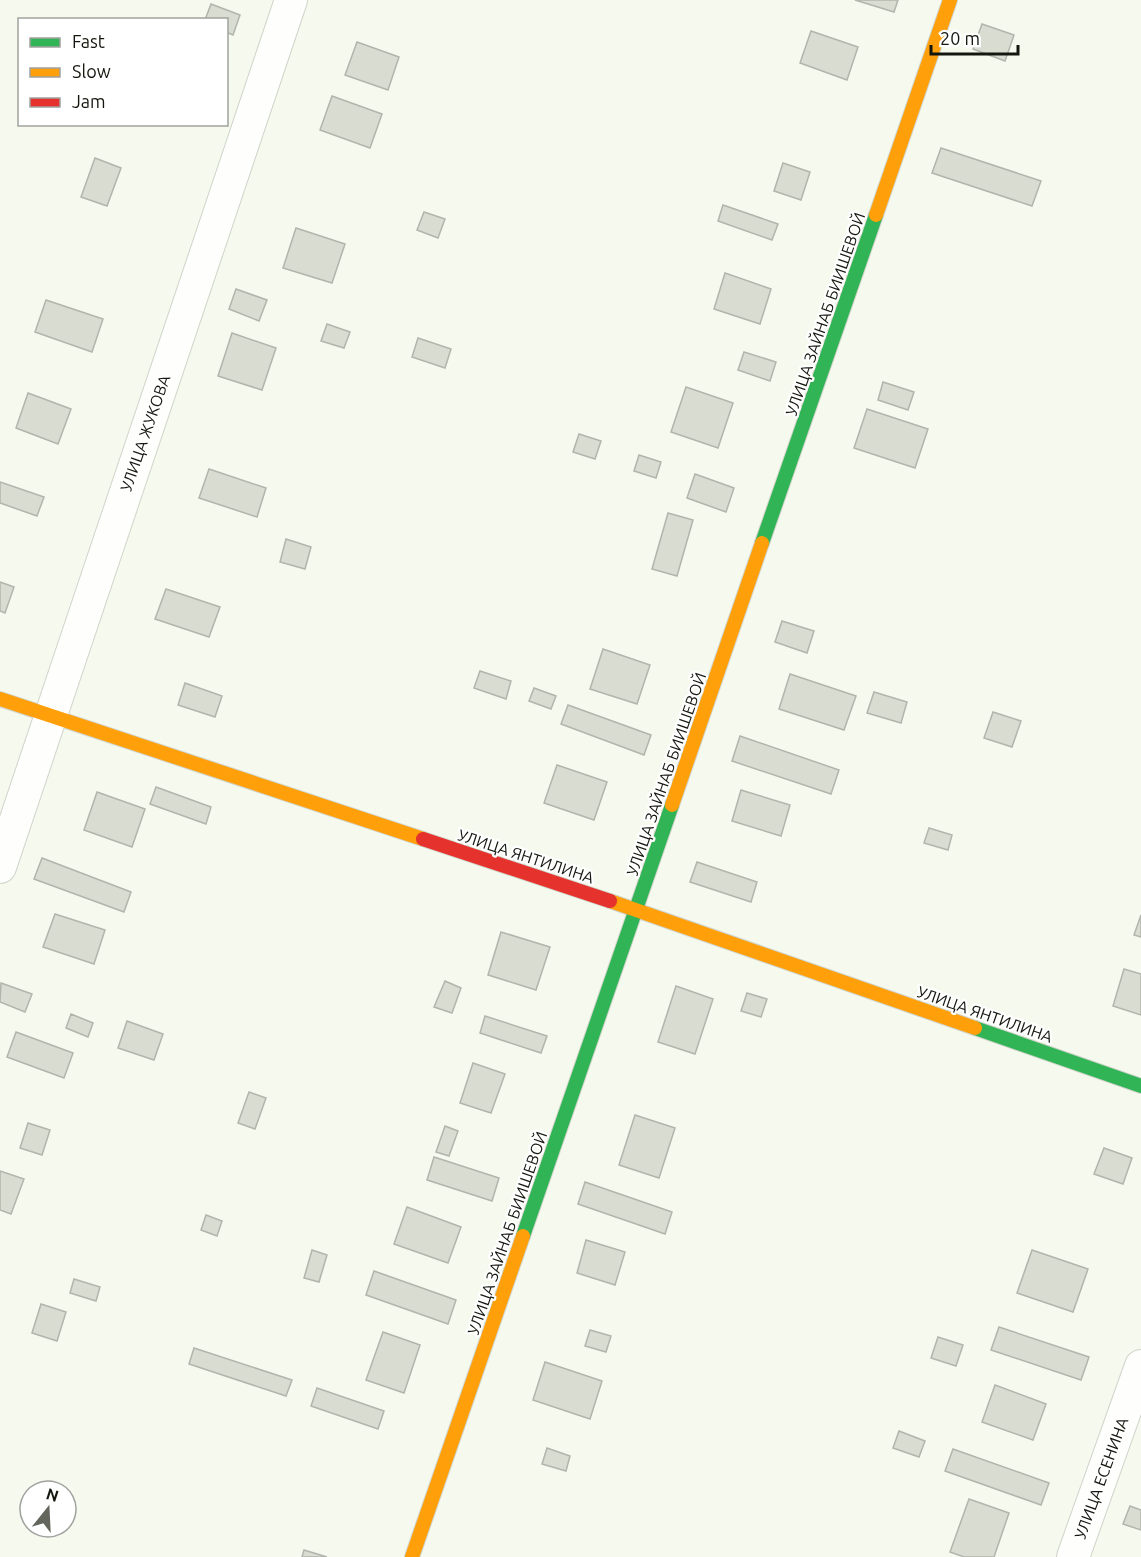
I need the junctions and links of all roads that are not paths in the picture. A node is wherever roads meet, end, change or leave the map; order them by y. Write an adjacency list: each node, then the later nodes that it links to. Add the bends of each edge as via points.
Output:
1 (291, 0): 4 (street, УЛИЦА ЖУКОВА)
2 (950, 0): 6 (street, УЛИЦА ЗАЙНАБ БИИШЕВОЙ)
3 (0, 699): 4 (street, УЛИЦА ЯНТИЛИНА)
4 (50, 717): 5 (street, УЛИЦА ЖУКОВА); 6 (street, УЛИЦА ЯНТИЛИНА)
5 (0, 867)
6 (637, 910): 7 (street, УЛИЦА ЯНТИЛИНА); 9 (street, УЛИЦА ЗАЙНАБ БИИШЕВОЙ)
7 (1141, 1086)
8 (1141, 1366): 10 (street, УЛИЦА ЕСЕНИНА)
9 (412, 1557)
10 (1073, 1557)

